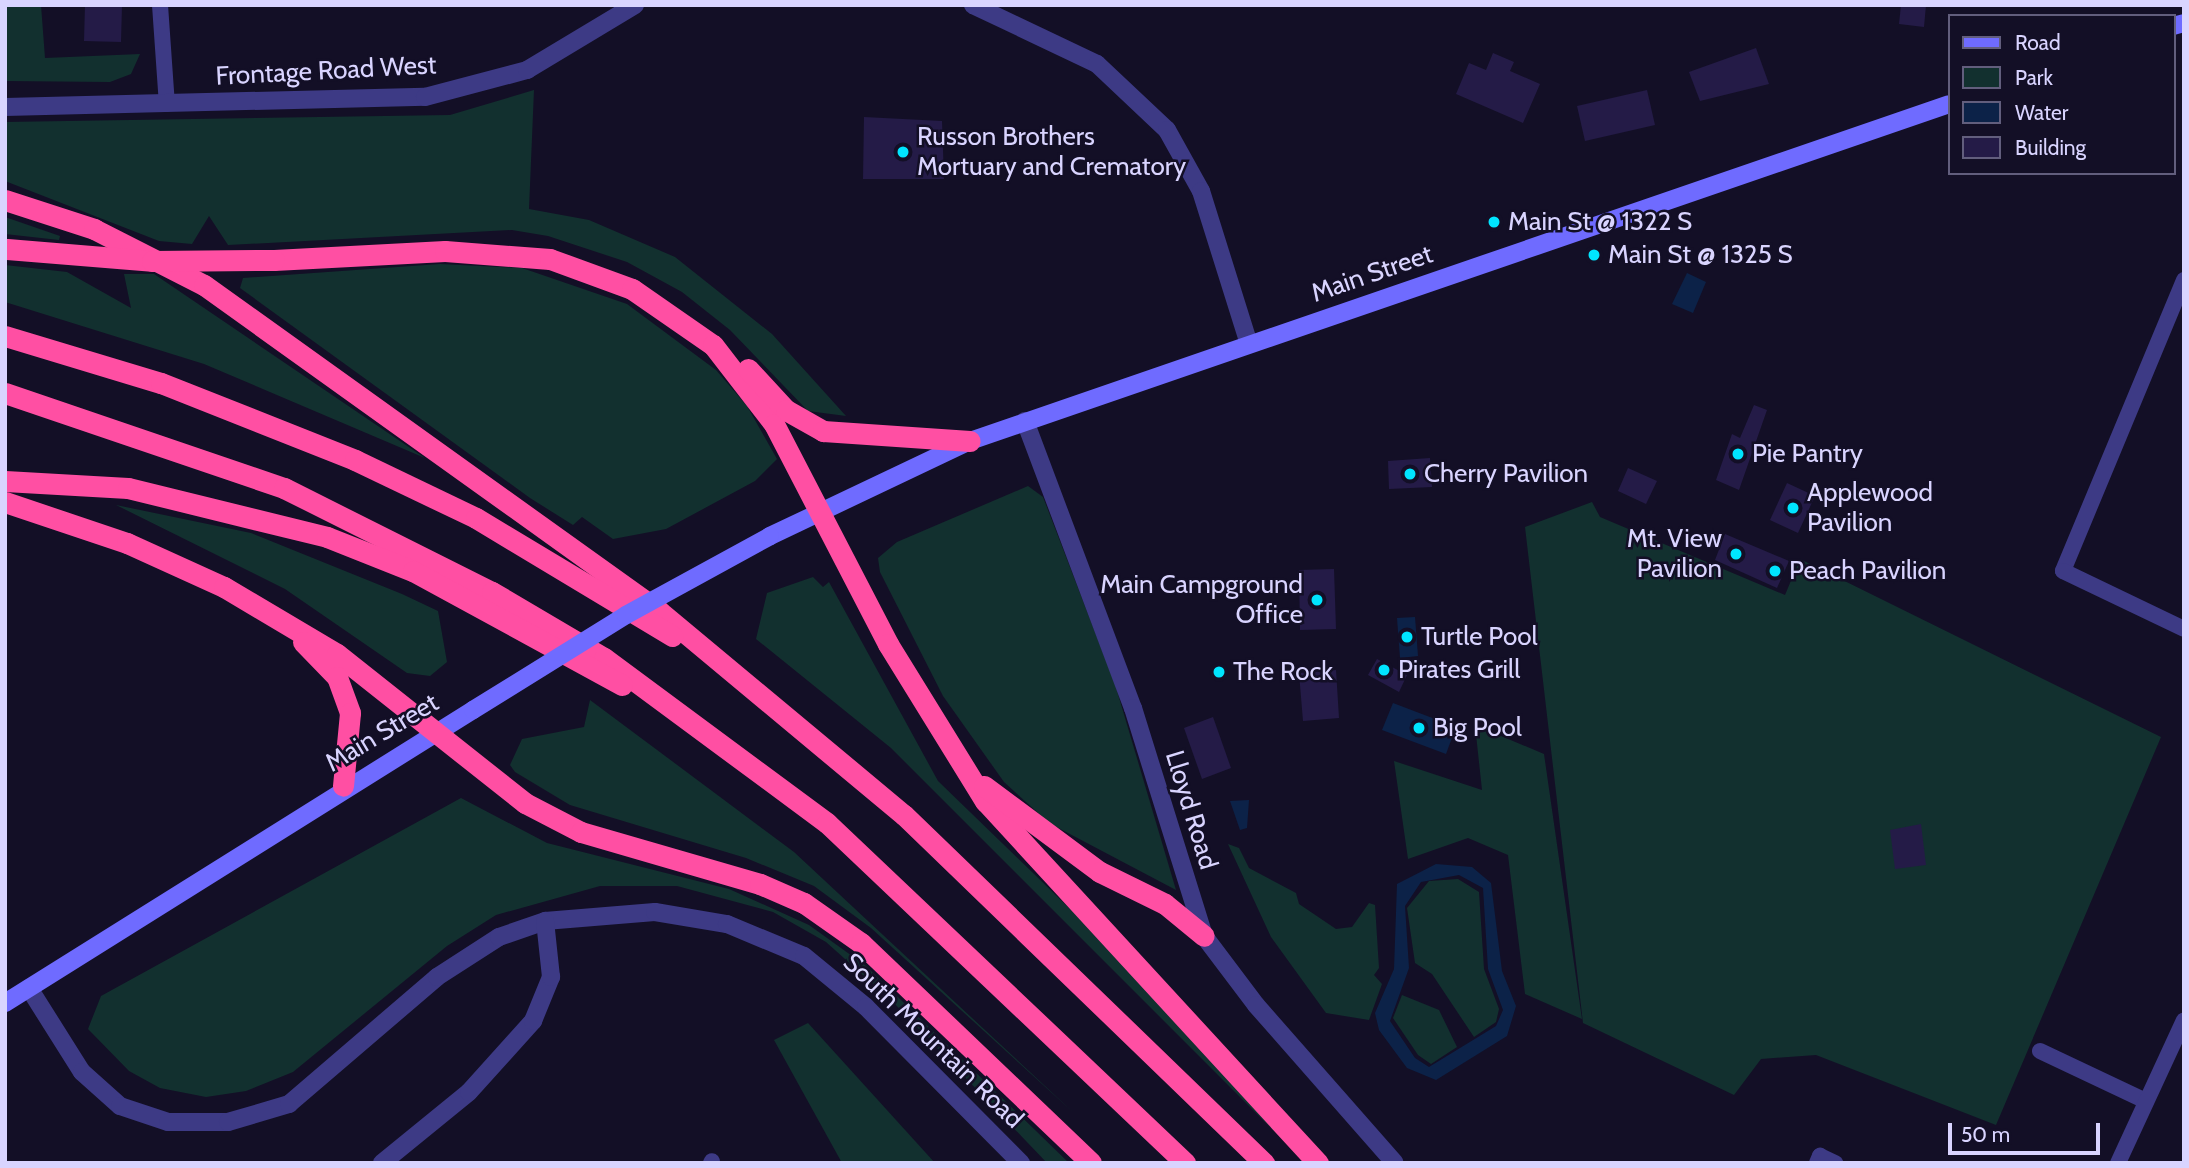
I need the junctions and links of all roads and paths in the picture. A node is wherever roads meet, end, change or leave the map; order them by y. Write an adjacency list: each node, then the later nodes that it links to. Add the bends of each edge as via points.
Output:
1 (160, 5): 4 (street)
2 (635, 5): 4 (street, Frontage Road West, via 527,70 478,87 425,97)
3 (973, 5): 11 (street, via 1097,64 1167,130 1201,191)
4 (167, 104): 6 (street, Frontage Road West)
5 (1948, 104): 11 (main road, Main Street)
6 (5, 107)
7 (5, 200): 21 (highway, via 94,229 256,318 659,611)
8 (6, 249): 12 (highway, bridge, via 152,261 445,251 550,259 632,289 675,314)
9 (2184, 280): 20 (street, via 2063,571)
10 (5, 336): 21 (highway, via 161,383 355,460 554,563)
11 (1249, 344): 14 (main road, Main Street)
12 (723, 356): 15 (highway, via 750,370 786,410 824,431); 18 (highway, via 774,424)
13 (5, 393): 22 (highway, via 284,488 502,598 604,657)
14 (1026, 421): 15 (main road, Main Street); 27 (street, Lloyd Road, via 1133,708)
15 (970, 441): 18 (main road, Main Street)
16 (5, 481): 22 (highway, via 128,488 327,537 413,571)
17 (5, 502): 19 (highway, via 127,543)
18 (817, 510): 23 (main road, Main Street, bridge, via 626,615); 24 (highway, via 933,722)
19 (284, 622): 23 (highway, via 337,654); 25 (highway, via 337,677 349,713)
20 (2184, 629)
21 (746, 686): 37 (highway, via 904,815)
22 (673, 708): 36 (highway, via 886,875)
23 (432, 734): 25 (main road, Main Street); 35 (highway, via 525,803 581,832 760,884 824,916 861,943)
24 (973, 778): 27 (highway, via 1100,872 1165,904); 38 (highway, via 985,801)
25 (343, 786): 28 (main road, Main Street)
26 (545, 921): 28 (street, South Mountain Road, via 499,937 437,977 289,1104 228,1122 168,1122 120,1106 82,1072); 33 (street, via 551,977 533,1021 469,1092); 34 (street, South Mountain Road, via 655,912 727,924 804,956 866,1007)
27 (1204, 936): 39 (street, Lloyd Road, via 1256,1005)
28 (29, 988): 29 (main road, Main Street)
29 (5, 1003)
30 (2184, 1020): 32 (street)
31 (2039, 1051): 32 (street)
32 (2146, 1101): 42 (street)
33 (382, 1163)
34 (1021, 1163)
35 (1091, 1163)
36 (1185, 1163)
37 (1264, 1163)
38 (1318, 1163)
39 (1395, 1163)
40 (1817, 1163): 41 (street, via 1820,1156)
41 (1835, 1163)
42 (2118, 1163)

